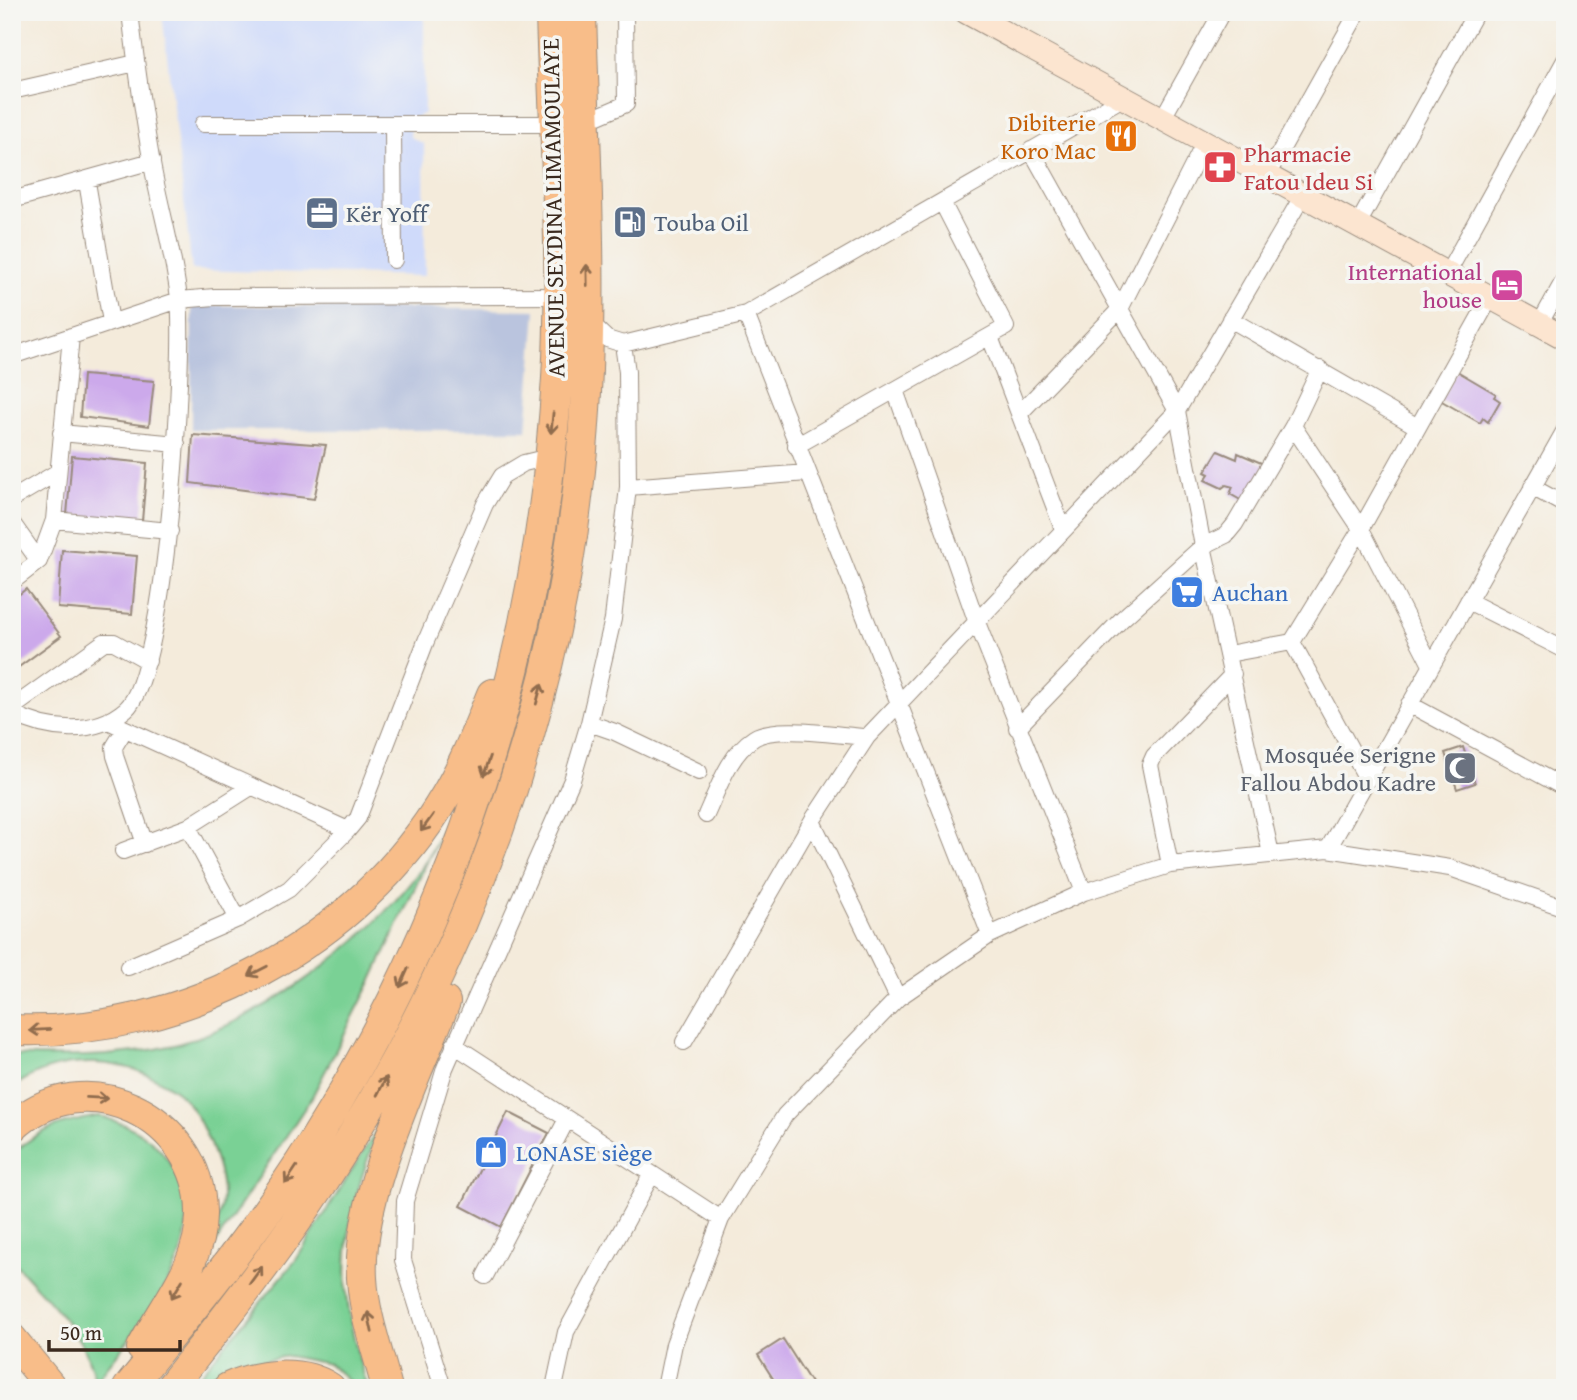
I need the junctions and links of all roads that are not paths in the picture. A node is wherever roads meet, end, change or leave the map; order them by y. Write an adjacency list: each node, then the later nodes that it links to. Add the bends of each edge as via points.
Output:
1 (130, 12): 10 (street)
2 (551, 12): 16 (highway, AVENUE SEYDINA LIMAMOULAYE)
3 (581, 12): 14 (highway, AVENUE SEYDINA LIMAMOULAYE)
4 (625, 12): 14 (street, via 626,104)
5 (966, 12): 12 (street)
6 (1222, 12): 13 (street)
7 (1358, 12): 21 (street)
8 (1476, 12): 26 (street)
9 (1565, 60): 28 (street)
10 (136, 64): 11 (street); 20 (street)
11 (12, 90)
12 (1121, 99): 13 (street); 19 (street)
13 (1161, 121): 18 (street)
14 (584, 122): 36 (highway, AVENUE SEYDINA LIMAMOULAYE, one-way to 14)
15 (203, 124): 17 (street)
16 (554, 124): 17 (street); 30 (highway, AVENUE SEYDINA LIMAMOULAYE)
17 (393, 125): 27 (street)
18 (1204, 144): 21 (street); 33 (street)
19 (1031, 150): 25 (street); 33 (street)
20 (152, 161): 22 (street); 32 (street)
21 (1266, 177): 23 (street)
22 (87, 182): 24 (street); 37 (street)
23 (1298, 194): 26 (street); 35 (street, via 1302,197)
24 (12, 200)
25 (942, 202): 34 (street); 40 (street, via 1006,327)
26 (1358, 224): 28 (street)
27 (394, 260)
28 (1447, 274): 31 (street)
29 (1565, 278): 38 (street)
30 (558, 296): 32 (street, via 215,296); 54 (highway, AVENUE SEYDINA LIMAMOULAYE, one-way to 54)
31 (1490, 298): 38 (street); 49 (street)
32 (179, 300): 37 (street); 52 (street)
33 (1120, 309): 46 (street); 47 (street)
34 (746, 314): 42 (street); 53 (street)
35 (1230, 319): 44 (street); 46 (street)
36 (588, 321): 42 (street, via 607,339); 90 (highway, AVENUE SEYDINA LIMAMOULAYE, one-way to 36, via 546,669 570,546 582,450)
37 (111, 322): 39 (street)
38 (1539, 325): 41 (street)
39 (71, 336): 43 (street); 51 (street)
40 (990, 337): 45 (street); 47 (street)
41 (1565, 338)
42 (623, 344): 57 (street)
43 (12, 355)
44 (1320, 369): 48 (street); 49 (street)
45 (895, 390): 53 (street); 71 (street)
46 (1177, 411): 63 (street); 66 (street)
47 (1019, 414): 63 (street)
48 (1293, 426): 64 (street); 66 (street, via 1243,515 1226,535)
49 (1416, 426): 64 (street)
50 (1565, 430): 58 (street)
51 (61, 433): 52 (street); 55 (street)
52 (177, 444): 65 (street)
53 (796, 446): 56 (street)
54 (549, 457): 67 (highway, AVENUE SEYDINA LIMAMOULAYE); 94 (street, via 524,463 502,476 485,504 358,818)
55 (58, 472): 59 (street); 61 (street)
56 (807, 473): 57 (street); 78 (street)
57 (628, 487): 82 (street, via 613,619)
58 (1532, 487): 60 (street); 70 (street)
59 (12, 499)
60 (1565, 505)
61 (54, 520): 65 (street); 68 (street)
62 (12, 523): 68 (street)
63 (1063, 529): 71 (street)
64 (1361, 529): 72 (street); 76 (street)
65 (170, 531): 75 (street)
66 (1203, 545): 74 (street); 84 (street, via 1122,619)
67 (535, 556): 106 (highway, one-way to 106, via 498,679 446,794 416,839 345,913 268,966 212,994 89,1027); 116 (highway, AVENUE SEYDINA LIMAMOULAYE, one-way to 116, via 522,642 494,745 462,840 399,990 275,1200)
68 (39, 561): 69 (street)
69 (12, 582)
70 (1468, 601): 73 (street); 76 (street)
71 (976, 620): 78 (street); 84 (street)
72 (1292, 642): 74 (street); 87 (street)
73 (1565, 650)
74 (1228, 654): 77 (street)
75 (148, 661): 80 (street, via 114,642 104,642); 81 (street, via 128,707)
76 (1431, 665): 79 (street)
77 (1233, 674): 98 (street); 99 (street, via 1150,765)
78 (900, 701): 85 (street); 103 (street)
79 (1409, 704): 87 (street); 89 (street)
80 (12, 711): 81 (street, via 36,725 72,729)
81 (108, 721): 83 (street)
82 (589, 723): 86 (street); 108 (street, via 572,780)
83 (125, 729): 88 (street); 95 (street, via 114,747 115,756)
84 (1017, 729): 100 (street)
85 (867, 737): 91 (street, via 774,732 756,736 728,766); 92 (street)
86 (699, 772)
87 (1367, 779): 96 (street)
88 (251, 787): 93 (street); 94 (street)
89 (1565, 788)
90 (511, 797): 117 (highway, AVENUE SEYDINA LIMAMOULAYE, one-way to 90, via 324,1180 374,1098 425,1006); 120 (highway, one-way to 90, via 362,1279 368,1213 408,1092 474,921)
91 (706, 815)
92 (812, 821): 105 (street); 107 (street)
93 (188, 827): 95 (street); 102 (street)
94 (348, 830): 102 (street, via 289,889)
95 (145, 844): 97 (street)
96 (1328, 849): 98 (street); 101 (street, via 1450,868)
97 (123, 851)
98 (1271, 853): 99 (street)
99 (1170, 864): 100 (street)
100 (1084, 892): 103 (street)
101 (1565, 908)
102 (238, 919): 104 (street)
103 (990, 935): 105 (street)
104 (128, 967)
105 (898, 998): 112 (street, via 785,1115)
106 (12, 1030)
107 (684, 1042)
108 (454, 1045): 109 (street); 121 (street, via 405,1201 402,1236 403,1260)
109 (567, 1119): 111 (street); 113 (street)
110 (12, 1128): 116 (highway, one-way to 116, via 47,1105 106,1098 127,1103 157,1121 184,1149 193,1169 201,1214 191,1261 146,1339)
111 (652, 1174): 112 (street); 122 (street, via 566,1332)
112 (721, 1219): 123 (street, via 674,1344)
113 (485, 1276)
114 (14, 1339): 115 (highway)
115 (52, 1388)
116 (126, 1388)
117 (170, 1388)
118 (228, 1388): 119 (highway, via 280,1376 303,1377)
119 (330, 1388)
120 (387, 1388)
121 (443, 1388)
122 (554, 1388)
123 (665, 1388)

